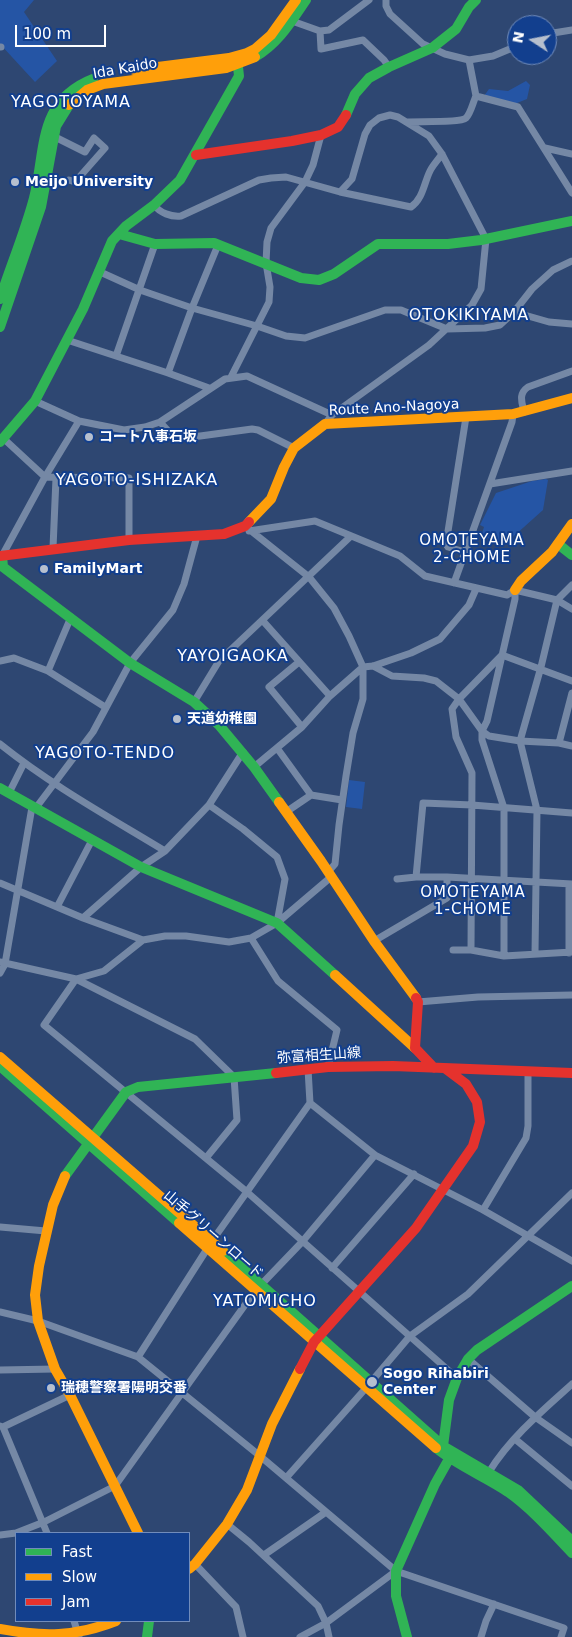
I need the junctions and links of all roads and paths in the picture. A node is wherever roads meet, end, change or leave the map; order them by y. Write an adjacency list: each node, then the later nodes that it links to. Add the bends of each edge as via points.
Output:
1 (296, 0): 13 (main road, Ida Kaido, via 271,35)
2 (306, 0): 6 (main road, Ida Kaido)
3 (369, 0): 8 (street, via 329,30)
4 (386, 0): 10 (street, via 390,14 423,44)
5 (476, 0): 10 (main road, via 456,29)
6 (292, 21): 8 (street); 13 (main road, Ida Kaido, via 268,50)
7 (572, 30): 9 (street)
8 (320, 31): 14 (street, via 321,49 363,40)
9 (557, 32)
10 (432, 48): 12 (street); 14 (main road)
11 (507, 50): 12 (street)
12 (469, 60): 15 (street)
13 (238, 61): 18 (main road, Ida Kaido, via 94,87 70,104); 22 (main road, via 239,76); 35 (main road, Ida Kaido, via 102,75 77,86 58,105 47,126 34,196)
14 (389, 67): 17 (main road, via 369,78 355,94 338,127)
15 (476, 96): 16 (street, via 461,121); 19 (street, via 518,107)
16 (407, 122): 20 (street, via 429,136); 25 (street, via 390,115 370,125 352,179)
17 (321, 135): 22 (main road); 24 (street)
18 (54, 136): 23 (street, via 84,152 94,138 106,148 75,182); 35 (main road, Ida Kaido, via 41,207)
19 (545, 148): 21 (street); 26 (street)
20 (442, 154): 25 (street, via 411,207); 30 (street)
21 (572, 154)
22 (196, 155): 27 (main road, via 180,180)
23 (69, 180)
24 (305, 182): 25 (street); 27 (street, via 286,177 259,180 181,216 174,217); 33 (street, via 271,228)
25 (340, 192)
26 (572, 193)
27 (154, 205): 29 (main road)
28 (572, 221): 30 (main road)
29 (119, 234): 31 (main road); 36 (main road, via 112,241)
30 (486, 239): 33 (main road, via 448,244 378,244 334,274 319,280 301,278); 44 (street, via 481,290 472,305)
31 (155, 244): 32 (main road); 37 (street)
32 (218, 245): 33 (main road); 39 (street)
33 (266, 262): 42 (street, via 269,302)
34 (572, 262): 40 (street, via 553,270)
35 (9, 271): 38 (main road, Ida Kaido); 43 (main road, Ida Kaido)
36 (98, 271): 37 (street); 45 (main road, via 84,309)
37 (140, 290): 39 (street); 46 (street)
38 (0, 299)
39 (192, 308): 42 (street); 48 (street)
40 (514, 312): 41 (street, via 549,322); 44 (street, via 500,325)
41 (572, 324)
42 (257, 326): 44 (street, via 286,336 305,338 386,310 401,310); 49 (street)
43 (0, 327)
44 (448, 330): 55 (street)
45 (67, 340): 46 (street); 52 (main road)
46 (116, 356): 48 (street)
47 (572, 371): 53 (street, via 523,391)
48 (168, 373): 50 (street)
49 (232, 377): 50 (street); 55 (street, via 256,379)
50 (209, 388): 58 (street)
51 (572, 398): 53 (main road, Route Ano-Nagoya)
52 (35, 401): 57 (street); 60 (main road)
53 (524, 412): 54 (main road, Route Ano-Nagoya)
54 (513, 414): 56 (main road, Route Ano-Nagoya); 65 (street)
55 (332, 416): 59 (street)
56 (466, 417): 59 (main road, Route Ano-Nagoya); 73 (street, via 446,544)
57 (79, 421): 58 (street, via 124,430); 63 (street)
58 (160, 422): 61 (street, via 178,438 252,429)
59 (325, 424): 61 (main road, Route Ano-Nagoya)
60 (2, 440): 63 (street)
61 (294, 448): 67 (main road, Route Ano-Nagoya, via 271,498)
62 (572, 471): 65 (street)
63 (45, 477): 64 (street); 75 (street)
64 (56, 478): 70 (street, via 129,478); 72 (street)
65 (490, 484): 73 (street)
66 (572, 524): 71 (main road)
67 (247, 529): 68 (main road, Route Ano-Nagoya); 69 (street, via 315,521); 76 (street)
68 (197, 536): 70 (main road, Route Ano-Nagoya); 88 (street, via 173,610)
69 (351, 536): 76 (street); 77 (street, via 400,556 425,576)
70 (129, 540): 72 (main road, Route Ano-Nagoya)
71 (558, 544): 74 (main road); 80 (main road)
72 (53, 548): 75 (main road, Route Ano-Nagoya)
73 (465, 552): 77 (street)
74 (572, 555)
75 (1, 556): 83 (main road, via 3,567)
76 (309, 577): 84 (street); 90 (street, via 334,608)
77 (454, 583): 79 (street)
78 (572, 585): 81 (street)
79 (476, 589): 80 (street, via 508,595); 89 (street, via 469,605 440,639)
80 (515, 590): 81 (street); 85 (street)
81 (557, 600): 82 (street); 91 (street)
82 (572, 608)
83 (71, 617): 88 (main road); 92 (street)
84 (263, 621): 87 (street); 97 (street, via 219,661)
85 (502, 655): 91 (street); 96 (street); 100 (street, via 487,722)
86 (0, 661): 92 (street, via 14,658)
87 (299, 662): 95 (street); 99 (street, via 269,687)
88 (130, 663): 97 (main road); 98 (street)
89 (373, 666): 90 (street); 96 (street, via 392,676 436,681)
90 (363, 667): 95 (street); 112 (street, via 363,698 353,733)
91 (541, 669): 93 (street); 101 (street)
92 (48, 671): 98 (street)
93 (572, 681)
94 (572, 693): 103 (street)
95 (330, 696): 99 (street)
96 (459, 699): 100 (street); 114 (street, via 452,710 453,720 456,737 472,773)
97 (194, 702): 106 (main road)
98 (105, 707): 109 (street, via 93,732)
99 (302, 727): 105 (street)
100 (482, 731): 101 (street, via 489,736); 116 (street)
101 (520, 741): 103 (street); 117 (street)
102 (0, 744): 107 (street)
103 (559, 744): 104 (street)
104 (572, 746)
105 (278, 748): 108 (street); 111 (street)
106 (243, 752): 108 (main road); 113 (street)
107 (24, 763): 109 (street); 110 (street)
108 (254, 767): 118 (main road)
109 (53, 783): 115 (street); 121 (street)
110 (5, 791): 115 (main road)
111 (312, 795): 112 (street); 118 (street)
112 (342, 800): 123 (street, via 336,864)
113 (209, 805): 121 (street); 135 (street, via 277,857 285,879)
114 (472, 805): 116 (street); 124 (street, via 423,803); 126 (street)
115 (33, 808): 120 (main road); 132 (street)
116 (504, 808): 117 (street); 128 (street)
117 (537, 810): 119 (street); 129 (street)
118 (286, 812): 123 (main road)
119 (572, 813)
120 (92, 840): 122 (main road); 133 (street)
121 (165, 851): 122 (street)
122 (141, 867): 134 (street); 135 (main road)
123 (330, 875): 135 (street); 138 (main road)
124 (416, 876): 125 (street); 127 (street)
125 (447, 877): 126 (street); 138 (street, via 447,898)
126 (471, 878): 128 (street); 140 (street)
127 (397, 879)
128 (503, 880): 129 (street); 143 (street)
129 (536, 882): 131 (street); 142 (street)
130 (0, 883): 132 (street)
131 (571, 884): 141 (street)
132 (18, 890): 133 (street); 144 (street)
133 (57, 906): 134 (street)
134 (83, 918): 137 (street)
135 (277, 923): 136 (street); 149 (main road)
136 (251, 938): 137 (street, via 229,942 186,936); 152 (street, via 278,981 337,1030)
137 (143, 940): 146 (street, via 104,971)
138 (374, 941): 148 (main road)
139 (452, 950): 140 (street)
140 (471, 950): 143 (street)
141 (570, 952): 142 (street)
142 (535, 953): 143 (street)
143 (504, 956)
144 (2, 963): 145 (street); 146 (street)
145 (0, 973)
146 (76, 979): 158 (street, via 195,1039); 159 (street, via 44,1025)
147 (572, 995): 148 (street)
148 (418, 1002): 149 (main road)
149 (415, 1048): 153 (main road)
150 (0, 1057): 161 (main road, 山手グリーンロード)
151 (0, 1066): 161 (main road, 山手グリーンロード)
152 (328, 1067): 153 (main road, 弥富相生山線); 154 (main road, 弥富相生山線)
153 (434, 1068): 155 (main road, 弥富相生山線)
154 (308, 1069): 158 (main road, 弥富相生山線); 160 (street)
155 (445, 1069): 156 (main road, 弥富相生山線); 165 (main road, via 476,1095 480,1119 473,1146)
156 (528, 1071): 157 (main road, 弥富相生山線); 168 (street, via 526,1138)
157 (572, 1073)
158 (234, 1077): 159 (main road, 弥富相生山線, via 138,1087); 163 (street, via 237,1120)
159 (126, 1092): 161 (main road); 163 (street)
160 (310, 1103): 162 (street); 166 (street)
161 (91, 1141): 170 (main road, via 65,1176); 173 (main road, 山手グリーンロード)
162 (375, 1155): 164 (street); 172 (street)
163 (206, 1158): 166 (street)
164 (414, 1174): 165 (street); 175 (street)
165 (442, 1190): 168 (street); 178 (main road, via 416,1228)
166 (247, 1192): 172 (street); 173 (street)
167 (572, 1193): 171 (street)
168 (482, 1210): 171 (street)
169 (0, 1228): 170 (street)
170 (46, 1231): 180 (main road, via 35,1295)
171 (527, 1236): 174 (street); 181 (street, via 468,1294)
172 (302, 1242): 175 (street); 177 (street)
173 (210, 1245): 177 (main road, 山手グリーンロード); 183 (street)
174 (572, 1261)
175 (332, 1268): 178 (street)
176 (572, 1286): 184 (main road)
177 (258, 1287): 182 (main road, 山手グリーンロード); 190 (street)
178 (358, 1292): 181 (street); 182 (main road)
179 (0, 1312): 180 (street)
180 (38, 1321): 183 (street); 185 (main road)
181 (410, 1336): 187 (street); 189 (street)
182 (316, 1338): 189 (main road, 山手グリーンロード); 197 (main road, via 272,1424)
183 (138, 1357): 190 (street)
184 (468, 1359): 187 (main road); 192 (street)
185 (55, 1369): 186 (street); 191 (main road)
186 (0, 1370)
187 (457, 1378): 196 (main road, via 449,1400)
188 (572, 1384): 192 (street)
189 (369, 1385): 196 (main road, 山手グリーンロード); 198 (main road, 山手グリーンロード); 200 (street)
190 (183, 1393): 197 (street); 201 (street)
191 (70, 1395): 193 (street); 201 (main road)
192 (535, 1417): 194 (street); 195 (street)
193 (2, 1427): 204 (street)
194 (515, 1439): 199 (street); 202 (street)
195 (571, 1442)
196 (443, 1446): 198 (main road); 199 (main road, 山手グリーンロード)
197 (260, 1456): 200 (street); 205 (main road, via 247,1490)
198 (449, 1459): 211 (main road, 山手グリーンロード, via 507,1492); 214 (main road)
199 (489, 1472): 211 (main road, 山手グリーンロード, via 518,1490 542,1511)
200 (286, 1478): 203 (street)
201 (115, 1486): 204 (street); 208 (main road)
202 (572, 1486)
203 (326, 1512): 212 (street); 214 (street)
204 (44, 1522): 206 (street); 207 (street)
205 (227, 1524): 212 (street); 213 (main road)
206 (19, 1532)
207 (47, 1532)
208 (138, 1532)
209 (15, 1533): 210 (street)
210 (0, 1535)
211 (571, 1547)
212 (264, 1555): 219 (street, via 318,1606)
213 (192, 1567): 223 (street, via 236,1607)
214 (396, 1571): 215 (street); 219 (street); 226 (main road, via 395,1595)
215 (494, 1604): 227 (street); 228 (street, via 564,1628)
216 (74, 1622): 221 (street)
217 (113, 1622): 221 (main road)
218 (149, 1622): 222 (main road)
219 (326, 1623): 224 (street); 225 (street)
220 (0, 1628): 221 (main road, via 42,1636)
221 (78, 1636)
222 (147, 1637)
223 (244, 1637)
224 (300, 1637)
225 (329, 1637)
226 (407, 1637)
227 (481, 1637)
228 (561, 1637)

